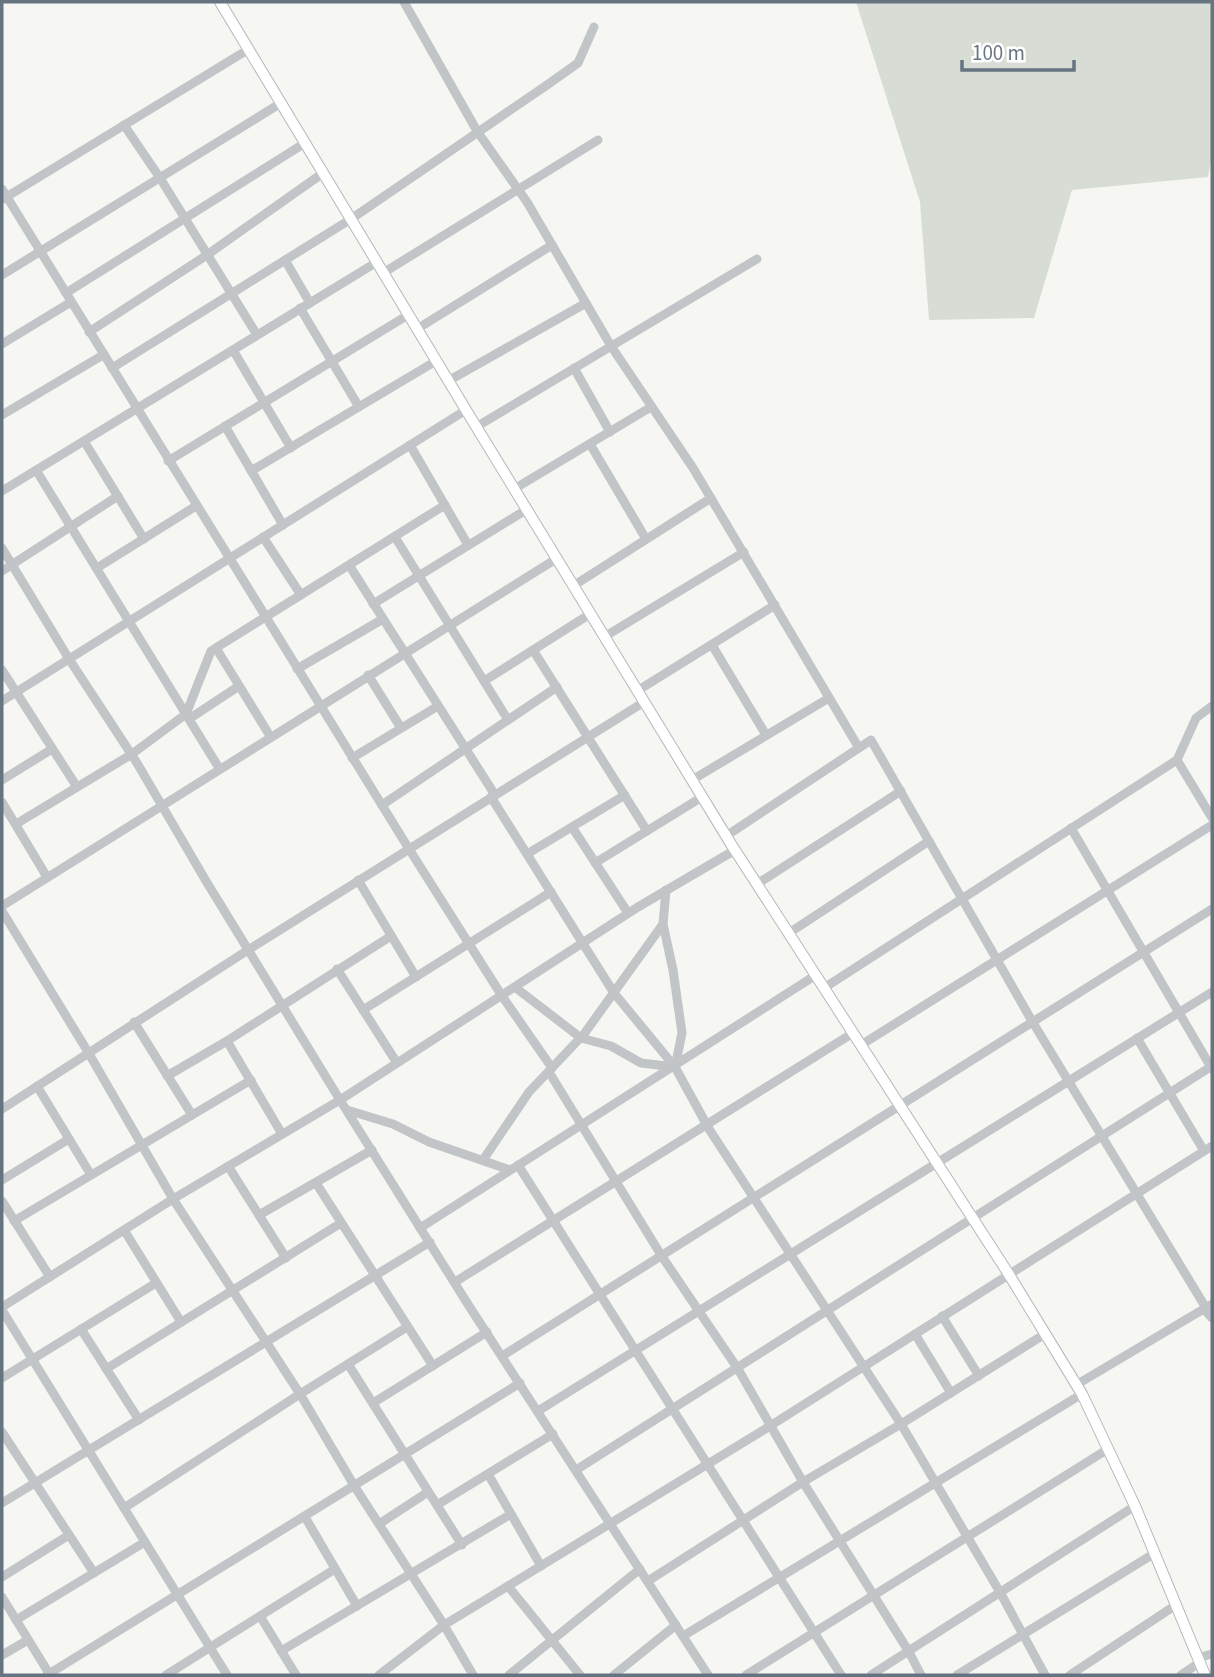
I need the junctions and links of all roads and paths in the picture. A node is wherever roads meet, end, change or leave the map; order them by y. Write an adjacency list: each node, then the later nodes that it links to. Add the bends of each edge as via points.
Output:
1 (220, 2): 4 (main road)
2 (404, 2): 7 (street)
3 (594, 27): 7 (street, via 578,63)
4 (248, 49): 5 (main road); 6 (street)
5 (281, 103): 9 (main road); 11 (street)
6 (124, 125): 11 (street); 13 (street)
7 (477, 131): 12 (street); 15 (street)
8 (598, 140): 12 (street)
9 (305, 143): 10 (main road); 14 (street)
10 (323, 173): 15 (main road); 18 (street)
11 (160, 178): 14 (street); 17 (street)
12 (519, 189): 16 (street); 22 (street)
13 (3, 195): 17 (street)
14 (185, 218): 18 (street); 25 (street)
15 (351, 219): 20 (street); 21 (main road)
16 (552, 245): 27 (street); 30 (street)
17 (40, 251): 23 (street); 25 (street)
18 (207, 255): 24 (street); 31 (street)
19 (757, 259): 34 (street)
20 (285, 260): 24 (street); 26 (street)
21 (377, 262): 22 (main road); 26 (street)
22 (383, 273): 29 (main road)
23 (2, 275)
24 (231, 294): 32 (street); 39 (street)
25 (68, 297): 31 (street); 33 (street)
26 (310, 303): 28 (street)
27 (586, 303): 34 (street); 41 (street)
28 (300, 308): 32 (street); 37 (street)
29 (408, 315): 30 (main road); 37 (street)
30 (417, 329): 38 (main road)
31 (89, 332): 36 (street)
32 (257, 335): 35 (street)
33 (2, 344)
34 (611, 346): 40 (street); 44 (street)
35 (233, 350): 42 (street); 45 (street)
36 (103, 355): 39 (street); 47 (street)
37 (332, 361): 42 (street); 43 (street)
38 (436, 361): 41 (main road); 43 (street)
39 (112, 368): 45 (street)
40 (574, 368): 49 (street); 50 (street)
41 (448, 381): 46 (main road)
42 (264, 403): 48 (street); 54 (street)
43 (359, 407): 54 (street)
44 (651, 407): 50 (street); 61 (street)
45 (136, 409): 51 (street); 55 (street)
46 (466, 410): 49 (main road); 53 (street)
47 (2, 415)
48 (225, 426): 55 (street); 57 (street)
49 (476, 427): 58 (main road)
50 (610, 432): 52 (street)
51 (84, 441): 56 (street); 60 (street)
52 (590, 444): 58 (street); 70 (street)
53 (410, 445): 62 (street); 65 (street)
54 (291, 448): 57 (street)
55 (169, 461): 63 (street)
56 (36, 470): 59 (street); 66 (street)
57 (251, 471): 65 (street)
58 (514, 489): 64 (main road)
59 (2, 491)
60 (118, 496): 66 (street); 69 (street)
61 (711, 498): 70 (street); 73 (street)
62 (445, 505): 68 (street); 71 (street)
63 (196, 506): 69 (street); 74 (street)
64 (526, 510): 71 (street); 75 (main road)
65 (283, 525): 67 (street)
66 (71, 526): 76 (street); 78 (street)
67 (263, 537): 74 (street); 82 (street)
68 (395, 537): 77 (street); 80 (street)
69 (144, 538): 78 (street)
70 (646, 539): 81 (street)
71 (468, 545): 80 (street)
72 (2, 548): 76 (street)
73 (744, 552): 84 (street); 90 (street)
74 (228, 559): 86 (street); 88 (street)
75 (556, 559): 81 (main road); 89 (street)
76 (12, 565): 79 (street); 95 (street)
77 (349, 565): 82 (street); 83 (street)
78 (97, 568): 88 (street)
79 (2, 570)
80 (419, 576): 83 (street); 89 (street)
81 (573, 586): 85 (main road)
82 (301, 595): 86 (street)
83 (373, 604): 87 (street)
84 (775, 606): 91 (street); 104 (street)
85 (590, 614): 90 (main road); 93 (street)
86 (265, 617): 92 (street); 96 (street)
87 (383, 619): 94 (street); 96 (street)
88 (130, 621): 95 (street); 110 (street)
89 (449, 625): 94 (street); 99 (street)
90 (604, 638): 102 (main road)
91 (712, 645): 102 (street); 113 (street)
92 (216, 648): 100 (street); 110 (street, via 202,668)
93 (533, 650): 99 (street); 101 (street)
94 (404, 653): 98 (street); 108 (street)
95 (69, 659): 103 (street); 119 (street)
96 (297, 669): 107 (street)
97 (2, 670): 103 (street)
98 (368, 675): 107 (street); 112 (street)
99 (484, 681): 111 (street)
100 (239, 686): 110 (street); 114 (street)
101 (557, 687): 111 (street); 115 (street)
102 (637, 691): 106 (main road)
103 (15, 692): 105 (street); 117 (street)
104 (829, 698): 113 (street); 116 (street)
105 (2, 701)
106 (644, 702): 115 (street); 124 (main road)
107 (319, 705): 114 (street); 120 (street)
108 (438, 706): 112 (street); 118 (street)
109 (1212, 706): 121 (street, via 1196,718)
110 (188, 716): 119 (street); 122 (street)
111 (508, 720): 118 (street)
112 (401, 728): 120 (street)
113 (766, 735): 124 (street)
114 (270, 736): 122 (street)
115 (588, 737): 127 (street); 128 (street)
116 (859, 748): 126 (street, via 871,740); 139 (street)
117 (52, 749): 123 (street); 125 (street)
118 (465, 749): 128 (street); 132 (street)
119 (132, 754): 125 (street); 131 (street)
120 (352, 758): 132 (street)
121 (1177, 760): 133 (street); 137 (street)
122 (219, 768): 131 (street)
123 (2, 780)
124 (692, 780): 129 (main road)
125 (77, 787): 134 (street)
126 (901, 791): 140 (street); 147 (street)
127 (625, 795): 136 (street); 138 (street)
128 (493, 796): 141 (street); 143 (street)
129 (702, 797): 138 (street); 139 (main road)
130 (2, 802): 134 (street)
131 (161, 804): 145 (street); 161 (street)
132 (382, 805): 141 (street)
133 (1212, 818)
134 (16, 824): 145 (street)
135 (1212, 825): 149 (street)
136 (572, 827): 143 (street); 144 (street)
137 (1071, 828): 149 (street); 151 (street)
138 (648, 831): 144 (street)
139 (726, 836): 142 (main road)
140 (929, 841): 151 (street); 157 (street)
141 (409, 849): 146 (street); 160 (street)
142 (735, 850): 147 (main road); 148 (street)
143 (527, 854): 150 (street)
144 (595, 863): 155 (street)
145 (47, 877): 152 (street)
146 (358, 880): 158 (street); 161 (street)
147 (757, 884): 157 (main road)
148 (666, 890): 155 (street); 156 (street)
149 (1108, 891): 162 (street); 163 (street)
150 (551, 892): 159 (street); 160 (street)
151 (962, 899): 163 (street); 168 (street)
152 (2, 906)
153 (1212, 909): 162 (street)
154 (2, 911): 182 (street)
155 (628, 914): 159 (street)
156 (663, 924): 170 (street); 184 (street, via 682,1033)
157 (789, 933): 165 (main road)
158 (391, 936): 164 (street); 166 (street)
159 (583, 943): 167 (street); 170 (street)
160 (469, 944): 166 (street); 171 (street)
161 (248, 950): 172 (street); 176 (street)
162 (1144, 952): 174 (street); 175 (street)
163 (997, 960): 175 (street); 181 (street)
164 (337, 969): 172 (street); 173 (street)
165 (816, 975): 168 (main road); 184 (street)
166 (416, 977): 173 (street)
167 (516, 988): 171 (street); 178 (street)
168 (824, 988): 177 (main road)
169 (1212, 992): 174 (street)
170 (614, 993): 178 (street); 184 (street)
171 (502, 996): 183 (street); 186 (street)
172 (282, 1004): 180 (street); 192 (street)
173 (363, 1010): 183 (street)
174 (1179, 1012): 179 (street); 185 (street)
175 (1032, 1021): 189 (street); 193 (street)
176 (134, 1022): 182 (street); 187 (street)
177 (853, 1033): 181 (main road); 198 (street)
178 (581, 1038): 184 (street, via 611,1046 641,1063); 186 (street)
179 (1137, 1038): 189 (street); 191 (street)
180 (227, 1041): 187 (street); 188 (street)
181 (861, 1045): 193 (main road)
182 (88, 1052): 190 (street); 202 (street)
183 (397, 1063): 192 (street)
184 (676, 1067): 197 (street); 198 (street)
185 (1212, 1067): 191 (street)
186 (550, 1070): 197 (street); 205 (street)
187 (167, 1076): 196 (street)
188 (251, 1080): 196 (street); 199 (street)
189 (1068, 1080): 200 (street); 206 (street)
190 (37, 1086): 194 (street); 201 (street)
191 (1170, 1093): 200 (street); 203 (street)
192 (340, 1100): 195 (street); 199 (street)
193 (900, 1105): 206 (main road); 214 (street)
194 (2, 1109)
195 (347, 1110): 204 (street); 205 (street)
196 (192, 1115): 202 (street)
197 (580, 1125): 208 (street); 211 (street)
198 (707, 1125): 211 (street); 214 (street)
199 (282, 1134): 207 (street)
200 (1102, 1137): 213 (street); 218 (street)
201 (69, 1139): 209 (street); 210 (street)
202 (141, 1145): 209 (street); 215 (street)
203 (1208, 1149): 213 (street)
204 (372, 1150): 212 (street); 222 (street)
205 (482, 1160): 208 (street)
206 (936, 1162): 218 (main road); 226 (street)
207 (228, 1166): 215 (street); 217 (street)
208 (514, 1168): 220 (street); 222 (street)
209 (92, 1175): 219 (street)
210 (2, 1180)
211 (615, 1182): 220 (street); 225 (street)
212 (316, 1184): 217 (street); 221 (street)
213 (1136, 1193): 228 (street); 235 (street)
214 (753, 1196): 225 (street); 226 (street)
215 (173, 1199): 223 (street); 233 (street)
216 (2, 1201): 219 (street)
217 (259, 1215): 227 (street)
218 (973, 1219): 228 (main road); 238 (street)
219 (14, 1221): 230 (street)
220 (553, 1221): 231 (street); 234 (street)
221 (341, 1223): 227 (street); 229 (street)
222 (420, 1228): 224 (street)
223 (124, 1230): 230 (street); 232 (street)
224 (430, 1242): 229 (street); 231 (street)
225 (661, 1255): 234 (street); 237 (street)
226 (791, 1255): 237 (street); 238 (street)
227 (286, 1258): 233 (street)
228 (1008, 1273): 239 (street); 246 (main road)
229 (374, 1276): 242 (street); 247 (street)
230 (50, 1277): 236 (street)
231 (454, 1282): 244 (street)
232 (156, 1283): 241 (street); 243 (street)
233 (231, 1291): 241 (street); 247 (street)
234 (600, 1294): 248 (street); 249 (street)
235 (1207, 1307): 240 (street); 259 (street)
236 (2, 1309): 250 (street)
237 (699, 1312): 248 (street); 255 (street)
238 (828, 1312): 253 (street); 255 (street)
239 (942, 1316): 245 (street); 256 (street)
240 (1212, 1318)
241 (181, 1322): 254 (street)
242 (407, 1328): 251 (street); 252 (street)
243 (81, 1329): 250 (street); 254 (street)
244 (486, 1332): 249 (street); 252 (street)
245 (915, 1334): 253 (street); 260 (street)
246 (1045, 1334): 256 (street); 259 (main road)
247 (265, 1343): 261 (street); 265 (street)
248 (636, 1351): 263 (street); 264 (street)
249 (502, 1356): 258 (street)
250 (32, 1359): 257 (street); 271 (street)
251 (348, 1364): 261 (street); 262 (street)
252 (433, 1366): 262 (street)
253 (864, 1367): 266 (street); 267 (street)
254 (106, 1369): 265 (street)
255 (737, 1369): 263 (street); 267 (street)
256 (979, 1376): 260 (street)
257 (2, 1378)
258 (520, 1383): 264 (street); 272 (street)
259 (1079, 1390): 270 (main road); 278 (street)
260 (951, 1393): 266 (street)
261 (300, 1394): 279 (street); 284 (street)
262 (373, 1404): 272 (street)
263 (673, 1410): 273 (street); 274 (street)
264 (538, 1411): 269 (street)
265 (139, 1420): 271 (street)
266 (901, 1424): 276 (street); 278 (street)
267 (770, 1426): 273 (street); 276 (street)
268 (2, 1432): 277 (street)
269 (553, 1434): 274 (street); 275 (street)
270 (1108, 1449): 283 (main road); 291 (street)
271 (89, 1450): 277 (street); 284 (street)
272 (405, 1455): 279 (street); 280 (street)
273 (708, 1464): 287 (street); 289 (street)
274 (576, 1470): 289 (street)
275 (488, 1474): 282 (street); 285 (street)
276 (803, 1482): 287 (street); 293 (street)
277 (35, 1483): 281 (street); 290 (street)
278 (937, 1484): 291 (street); 293 (street)
279 (355, 1487): 286 (street); 288 (street)
280 (428, 1492): 282 (street); 288 (street)
281 (2, 1503)
282 (437, 1505): 294 (street)
283 (1135, 1506): 295 (main road); 305 (street)
284 (124, 1508): 292 (street)
285 (511, 1514): 294 (street); 296 (street)
286 (305, 1517): 297 (street); 306 (street)
287 (743, 1520): 302 (street); 303 (street)
288 (379, 1524): 300 (street)
289 (611, 1524): 296 (street); 298 (street)
290 (69, 1535): 299 (street); 301 (street)
291 (968, 1537): 305 (street); 307 (street)
292 (145, 1542): 299 (street); 306 (street)
293 (840, 1542): 302 (street); 307 (street)
294 (462, 1545): 300 (street)
295 (1155, 1553): 309 (main road); 316 (street)
296 (541, 1566): 304 (street)
297 (335, 1569): 310 (street); 311 (street)
298 (640, 1569): 303 (street); 319 (street)
299 (94, 1573): 312 (street)
300 (411, 1574): 310 (street); 313 (street)
301 (2, 1577)
302 (780, 1578): 315 (street); 317 (street)
303 (648, 1581): 314 (street)
304 (508, 1586): 313 (street); 319 (street)
305 (1001, 1594): 316 (street); 322 (street)
306 (177, 1596): 320 (street); 326 (street)
307 (874, 1596): 315 (street); 322 (street)
308 (2, 1597): 312 (street)
309 (1176, 1605): 325 (main road); 342 (street)
310 (358, 1606): 321 (street)
311 (260, 1616): 320 (street); 321 (street)
312 (16, 1620): 318 (street)
313 (444, 1625): 330 (street); 331 (street)
314 (676, 1625): 317 (street); 334 (street)
315 (815, 1633): 336 (street); 337 (street)
316 (1023, 1635): 340 (street); 341 (street)
317 (683, 1636): 335 (street)
318 (28, 1640): 324 (street); 326 (street)
319 (552, 1641): 332 (street); 333 (street)
320 (210, 1648): 327 (street); 328 (street)
321 (282, 1651): 329 (street)
322 (909, 1652): 338 (street); 339 (street)
323 (1212, 1654): 325 (street)
324 (2, 1655)
325 (1198, 1660): 343 (street); 344 (main road)
326 (49, 1675)
327 (166, 1675)
328 (227, 1675)
329 (296, 1675)
330 (379, 1675)
331 (473, 1675)
332 (509, 1675)
333 (580, 1675)
334 (614, 1675)
335 (708, 1675)
336 (746, 1675)
337 (842, 1675)
338 (871, 1675)
339 (921, 1675)
340 (957, 1675)
341 (1045, 1675)
342 (1070, 1675)
343 (1181, 1675)
344 (1205, 1675)

